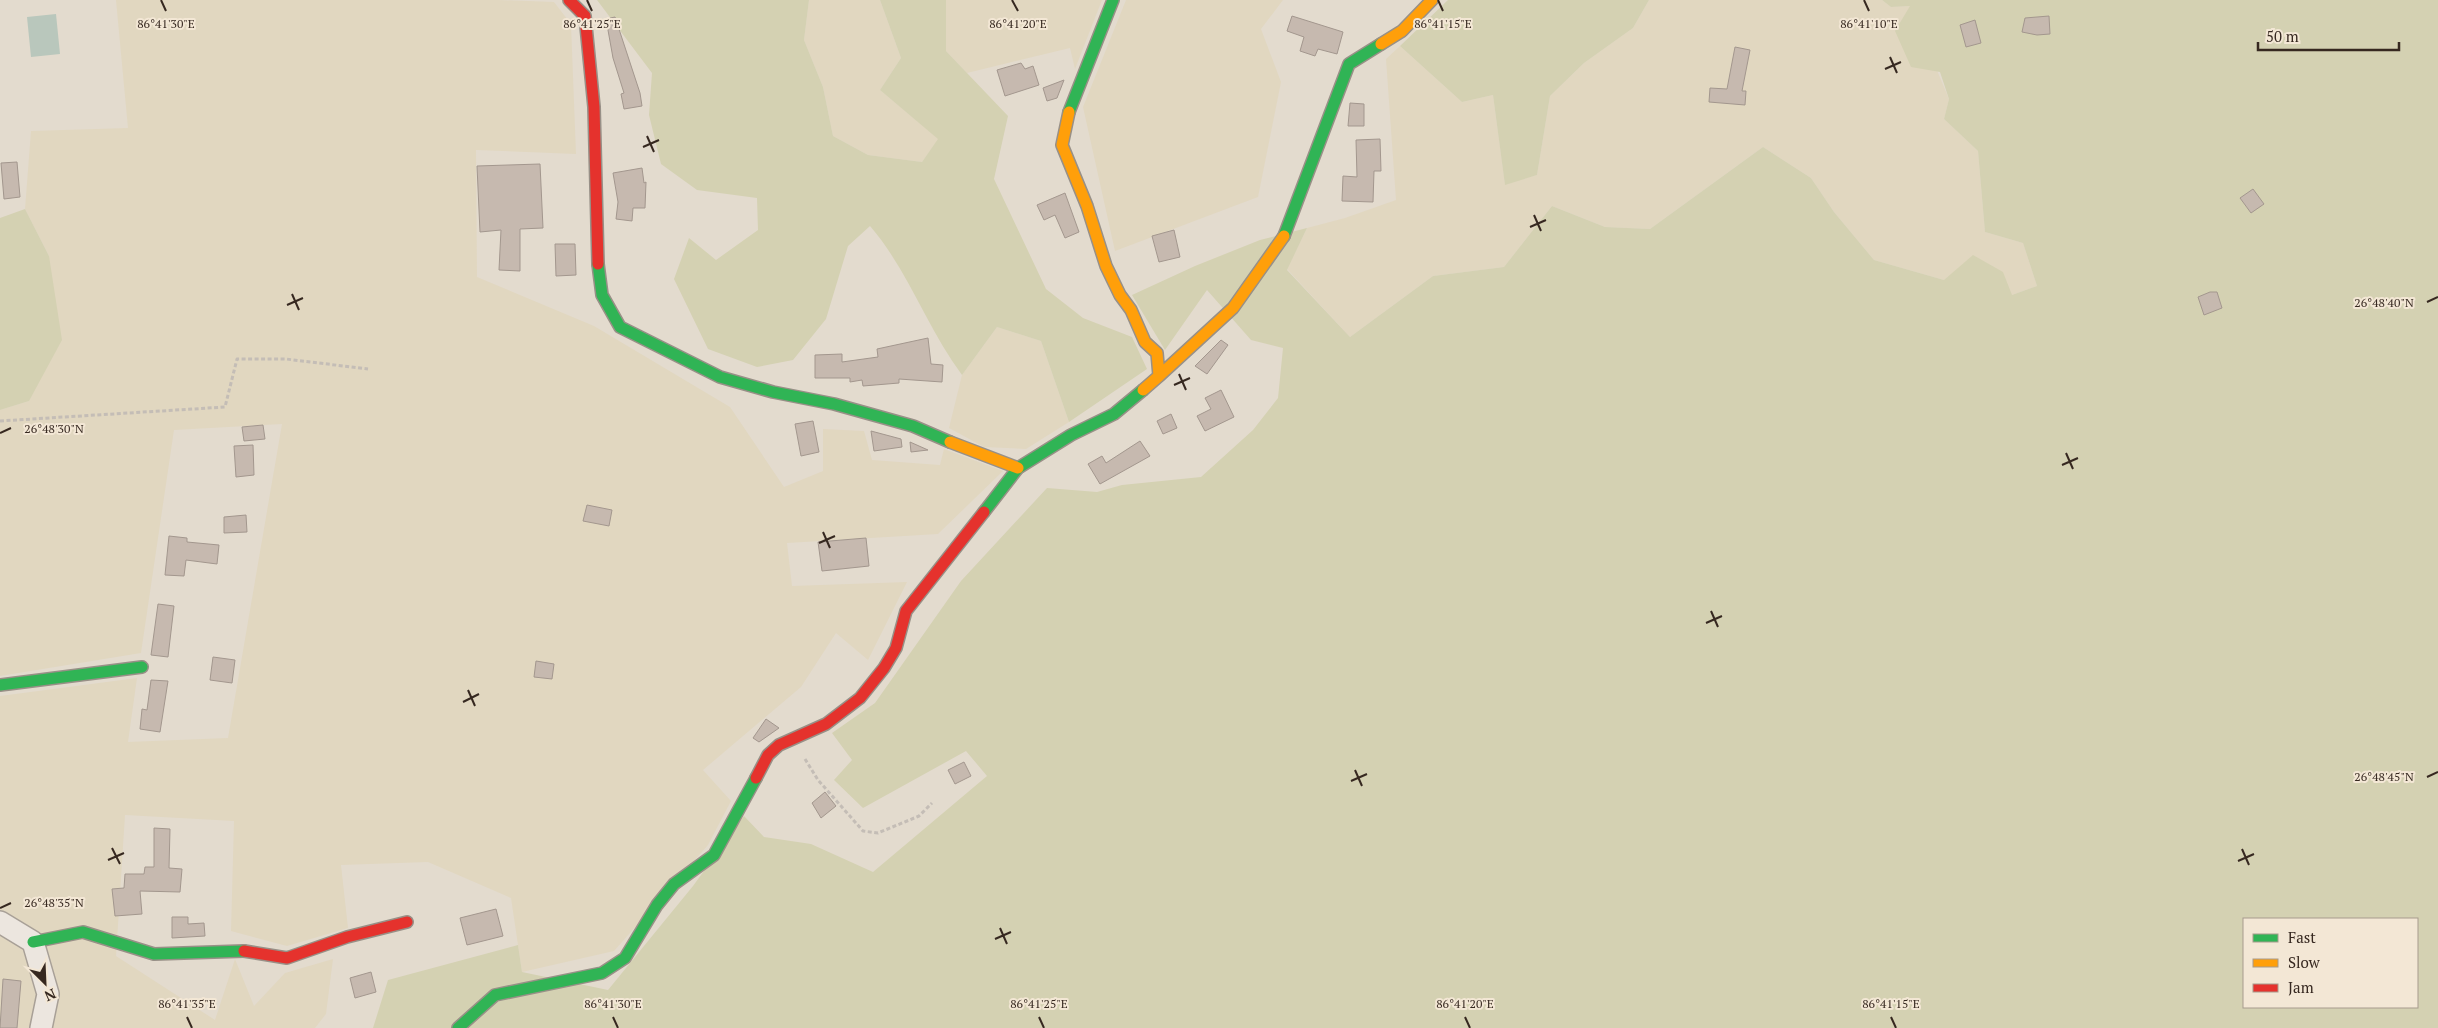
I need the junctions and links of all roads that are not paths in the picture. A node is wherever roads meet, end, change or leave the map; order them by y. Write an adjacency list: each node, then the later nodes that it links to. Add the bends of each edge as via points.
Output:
1 (570, 0): 5 (street, via 585,16 594,106 597,256 602,295 620,327 720,377 913,426)
2 (1113, 0): 4 (street, via 1069,110 1062,146 1087,206 1106,266 1120,295 1132,310 1145,342 1156,353)
3 (1432, 0): 4 (street, via 1402,31 1349,64 1287,232 1233,308)
4 (1159, 376): 5 (street, via 1114,414 1071,435)
5 (1018, 468): 12 (street, via 906,611 896,648 860,698 826,724 779,745 768,755 714,856 674,884 657,905 625,958 602,973 495,995)
6 (142, 667): 7 (street)
7 (0, 684)
8 (0, 922): 10 (street)
9 (408, 922): 10 (street, via 347,937 287,958 239,950 154,954 84,932)
10 (33, 942): 11 (street, via 48,994)
11 (42, 1028)
12 (458, 1028)

